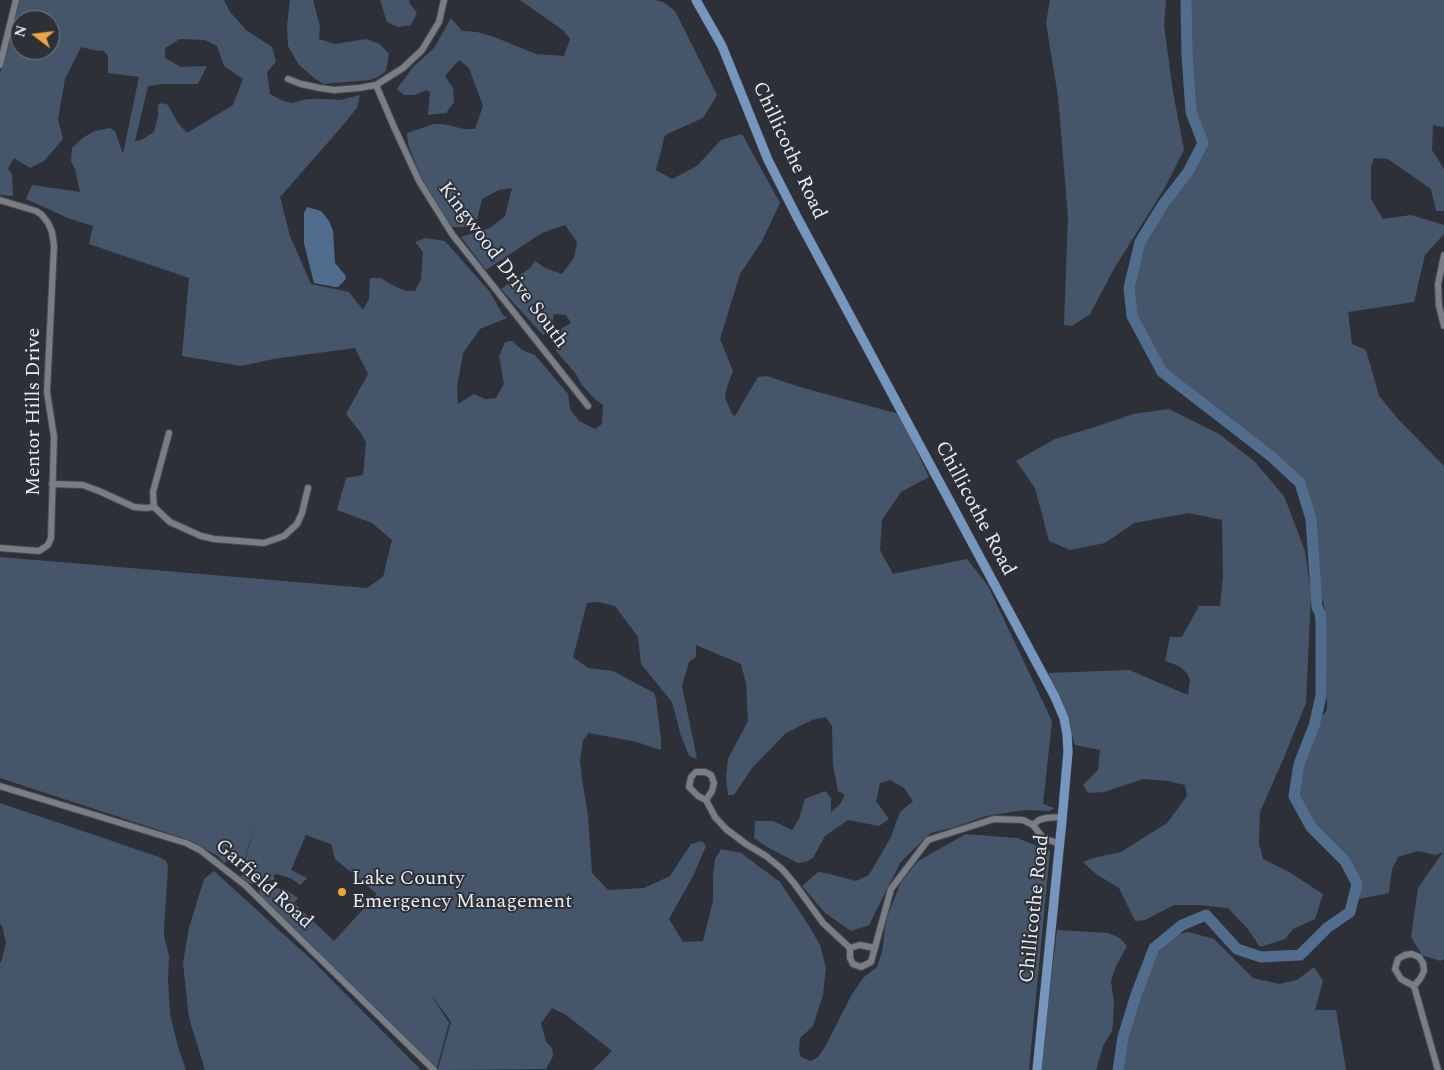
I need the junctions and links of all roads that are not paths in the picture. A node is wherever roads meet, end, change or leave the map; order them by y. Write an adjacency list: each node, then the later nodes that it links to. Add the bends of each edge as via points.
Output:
1 (16, 0): 4 (street)
2 (444, 0): 6 (street, via 438,22 422,50 403,68)
3 (696, 0): 18 (main road, Chillicothe Road, via 722,46 768,160 797,217 1057,702 1064,718 1068,752)
4 (0, 64)
5 (288, 79): 6 (street, via 334,90)
6 (376, 85): 10 (street, Kingwood Drive South, via 419,181 452,234)
7 (0, 200): 12 (street, Mentor Hills Drive, via 36,210 45,219 53,236 47,392 54,437)
8 (1444, 255): 9 (street, via 1438,284)
9 (1444, 326)
10 (588, 406)
11 (169, 434): 14 (street, via 153,492)
12 (52, 484): 14 (street, via 83,485 134,507); 15 (street, Mentor Hills Drive, via 51,538 48,545 35,552)
13 (308, 488): 14 (street, via 297,524 284,536 264,543 214,540 201,536 170,522)
14 (154, 507)
15 (0, 548)
16 (0, 786): 24 (street, Garfield Road, via 200,850 248,889)
17 (706, 800): 17 (street, via 689,787 696,772 712,775 714,783); 21 (street, via 726,830 782,869 823,923)
18 (1062, 817): 19 (street, via 1046,818); 20 (main road, Chillicothe Road)
19 (1033, 825): 20 (street, via 1043,838); 22 (street, via 1023,820 994,819 928,840 891,889)
20 (1060, 844): 25 (main road, Chillicothe Road)
21 (850, 948): 22 (street, via 860,945); 22 (street, via 853,964 861,967 871,962)
22 (875, 948)
23 (1414, 986): 23 (street, via 1424,971 1423,963 1419,957 1405,955 1398,959 1395,969 1400,979); 26 (street)
24 (434, 1070)
25 (1037, 1070)
26 (1438, 1070)

